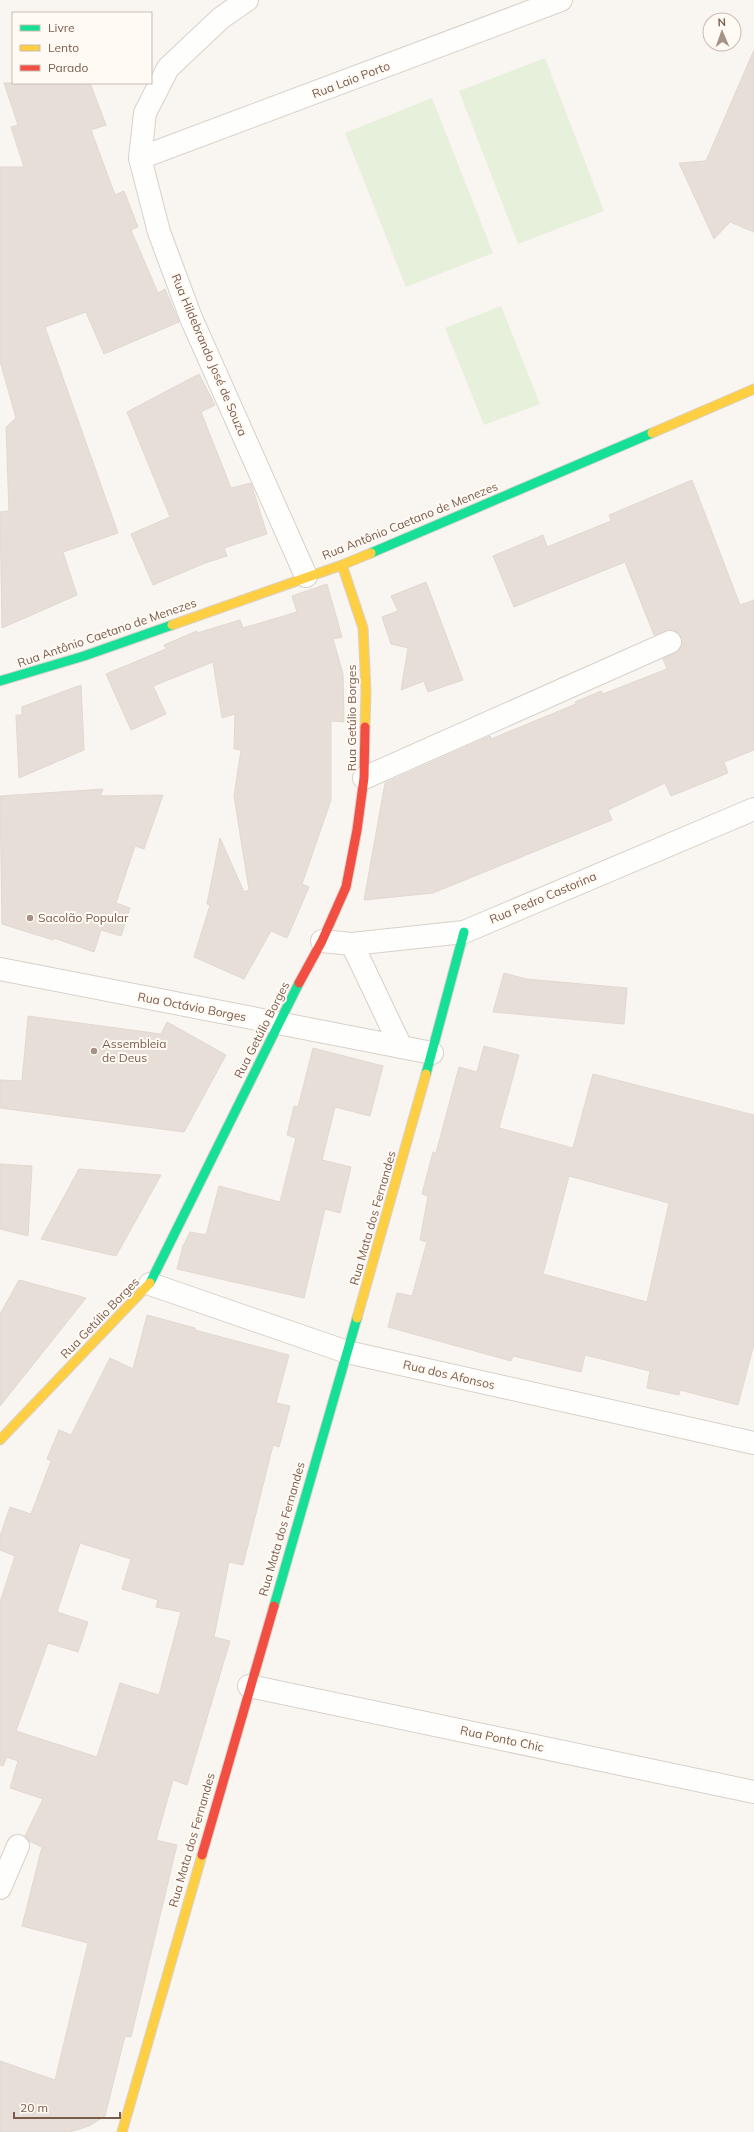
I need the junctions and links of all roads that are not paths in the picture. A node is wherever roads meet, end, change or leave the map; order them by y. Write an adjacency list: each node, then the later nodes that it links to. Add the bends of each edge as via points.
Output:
1 (247, 0): 3 (street, Rua Hildebrando José de Souza, via 221,18 168,68 145,113)
2 (561, 0): 3 (street, Rua Laio Porto)
3 (140, 158): 6 (street, Rua Hildebrando José de Souza, via 159,232 191,318)
4 (754, 389): 5 (street, Rua Antônio Caetano de Menezes)
5 (342, 564): 6 (street, Rua Antônio Caetano de Menezes); 9 (street, Rua Getúlio Borges, via 363,628 366,691)
6 (306, 576): 8 (street, Rua Antônio Caetano de Menezes, via 84,656)
7 (670, 642): 9 (street)
8 (0, 680)
9 (364, 778): 12 (street, Rua Getúlio Borges, via 346,887)
10 (754, 809): 11 (street, Rua Pedro Castorina)
11 (464, 932): 13 (street, Rua Pedro Castorina); 17 (street, Rua Mata dos Fernandes)
12 (322, 941): 13 (street, Rua Pedro Castorina); 15 (street, Rua Getúlio Borges)
13 (352, 944): 16 (street)
14 (0, 969): 15 (street, Rua Octávio Borges)
15 (278, 1023): 16 (street, Rua Octávio Borges); 18 (street, Rua Getúlio Borges)
16 (401, 1047): 17 (street, Rua Octávio Borges)
17 (432, 1053): 19 (street, Rua Mata dos Fernandes)
18 (150, 1284): 19 (street, Rua dos Afonsos); 20 (street, Rua Getúlio Borges)
19 (347, 1352): 21 (street, Rua dos Afonsos); 22 (street, Rua Mata dos Fernandes)
20 (0, 1440)
21 (754, 1443)
22 (249, 1686): 23 (street, Rua Ponto Chic); 26 (street, Rua Mata dos Fernandes)
23 (754, 1792)
24 (18, 1846): 25 (street)
25 (0, 1888)
26 (122, 2132)

